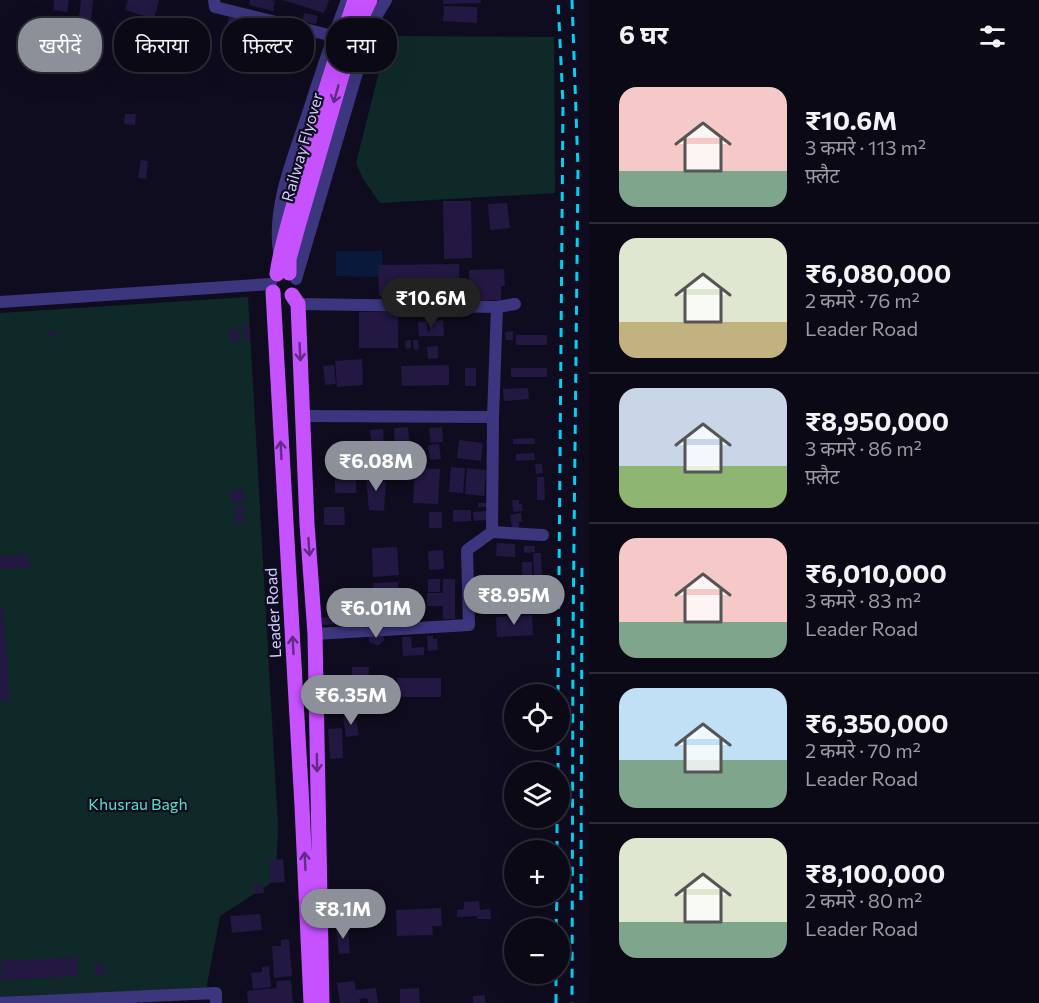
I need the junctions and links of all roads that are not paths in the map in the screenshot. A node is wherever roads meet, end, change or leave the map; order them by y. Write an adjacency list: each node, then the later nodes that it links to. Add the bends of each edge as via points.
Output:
1 (347, 0): 6 (street)
2 (355, 0): 9 (main road, Railway Flyover, via 322,97)
3 (370, 0): 9 (main road, Railway Flyover, one-way to 9, via 355,31)
4 (386, 0): 11 (street, via 375,18)
5 (220, 3): 7 (street)
6 (340, 18)
7 (326, 34)
8 (326, 58): 10 (street, via 285,187 277,238)
9 (292, 229): 10 (main road, Railway Flyover); 11 (main road, Railway Flyover, via 289,259)
10 (279, 256): 11 (main road, Railway Flyover)
11 (281, 280): 12 (main road, via 297,287); 13 (street); 25 (main road, Leader Road, one-way to 11)
12 (295, 299): 15 (street); 16 (main road, one-way to 16)
13 (0, 302)
14 (515, 303): 15 (street)
15 (497, 307): 17 (street)
16 (303, 416): 17 (street); 20 (main road, one-way to 20)
17 (492, 417): 18 (street)
18 (492, 531): 19 (street); 20 (street, via 467,550 469,625)
19 (543, 535)
20 (315, 634): 26 (main road, one-way to 26)
21 (104, 1000): 23 (street); 24 (street, via 216,993)
22 (0, 1003): 23 (street)
23 (19, 1003)
24 (216, 1003)
25 (310, 1003)
26 (322, 1003)

